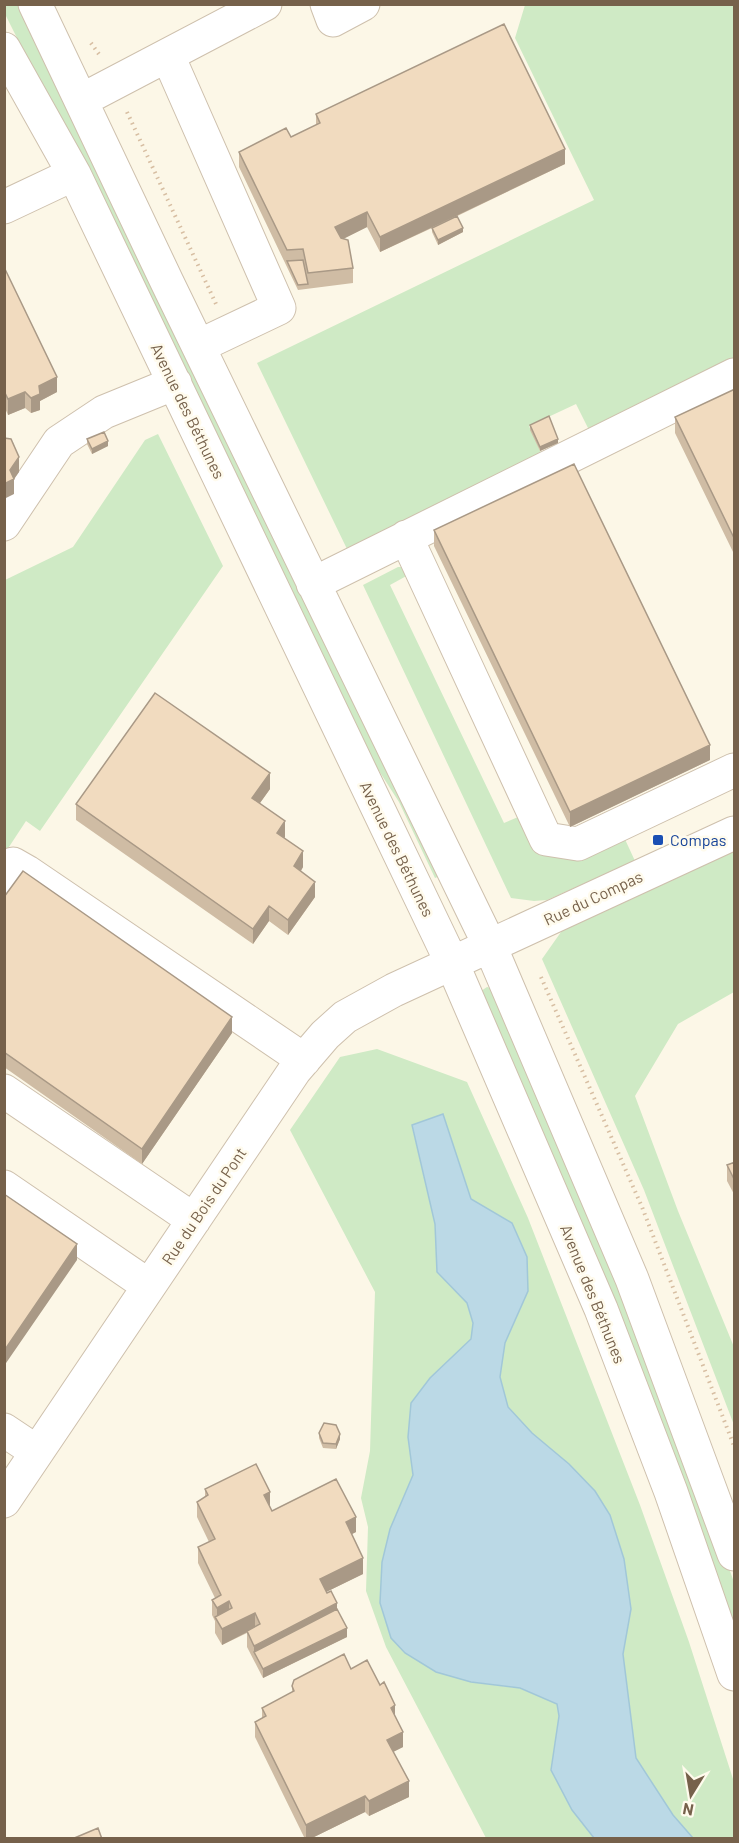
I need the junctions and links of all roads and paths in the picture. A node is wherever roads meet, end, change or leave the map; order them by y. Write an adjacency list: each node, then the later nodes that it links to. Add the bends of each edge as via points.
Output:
1 (265, 4): 7 (street)
2 (327, 4): 3 (street, via 333,20)
3 (363, 4)
4 (36, 5): 9 (street)
5 (86, 36): 8 (path)
6 (4, 49): 10 (street, Avenue des Béthunes)
7 (168, 56): 8 (street); 12 (street, via 279,308)
8 (114, 84): 9 (street); 12 (path)
9 (82, 100): 13 (street)
10 (74, 174): 11 (street); 15 (street, Avenue des Béthunes)
11 (4, 207)
12 (229, 332): 13 (street)
13 (200, 346): 18 (street)
14 (735, 375): 17 (street)
15 (175, 382): 16 (street, via 104,412 59,442); 23 (street, Avenue des Béthunes)
16 (4, 524)
17 (406, 537): 18 (street); 19 (street, via 546,838 578,844)
18 (313, 584): 22 (street)
19 (735, 770)
20 (735, 833): 22 (street, Rue du Compas)
21 (4, 877): 25 (street, via 13,864 27,872)
22 (490, 946): 23 (street, Rue du Compas); 34 (street, via 632,1279)
23 (452, 963): 25 (street, Rue du Bois du Pont, via 345,1017); 35 (street, Avenue des Béthunes, via 601,1309)
24 (541, 977): 31 (path, via 642,1207)
25 (304, 1060): 28 (street, Rue du Bois du Pont)
26 (4, 1091): 28 (street)
27 (4, 1186): 29 (street)
28 (194, 1220): 29 (street, Rue du Bois du Pont)
29 (149, 1286): 32 (street, Rue du Bois du Pont)
30 (4, 1430): 32 (street)
31 (735, 1446)
32 (38, 1452): 33 (street, Rue du Bois du Pont)
33 (4, 1501)
34 (735, 1554)
35 (735, 1674)

